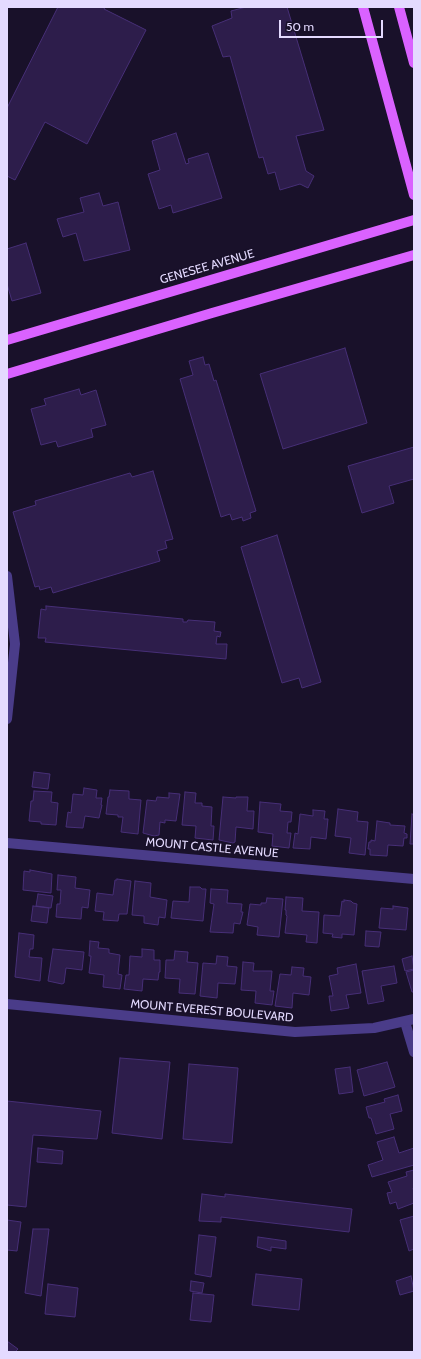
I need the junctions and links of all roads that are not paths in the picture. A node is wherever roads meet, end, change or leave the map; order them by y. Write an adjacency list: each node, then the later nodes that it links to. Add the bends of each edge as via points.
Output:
1 (363, 7): 4 (main road)
2 (399, 7): 3 (main road)
3 (414, 63)
4 (414, 195)
5 (414, 220): 7 (main road, GENESEE AVENUE)
6 (414, 255): 8 (main road)
7 (7, 340)
8 (7, 374)
9 (7, 576): 10 (street, via 15,644)
10 (7, 719)
11 (7, 843): 12 (street, MOUNT CASTLE AVENUE)
12 (414, 879)
13 (7, 1004): 14 (street, MOUNT EVEREST BOULEVARD, via 295,1032 374,1028)
14 (410, 1020): 15 (street)
15 (414, 1052)

